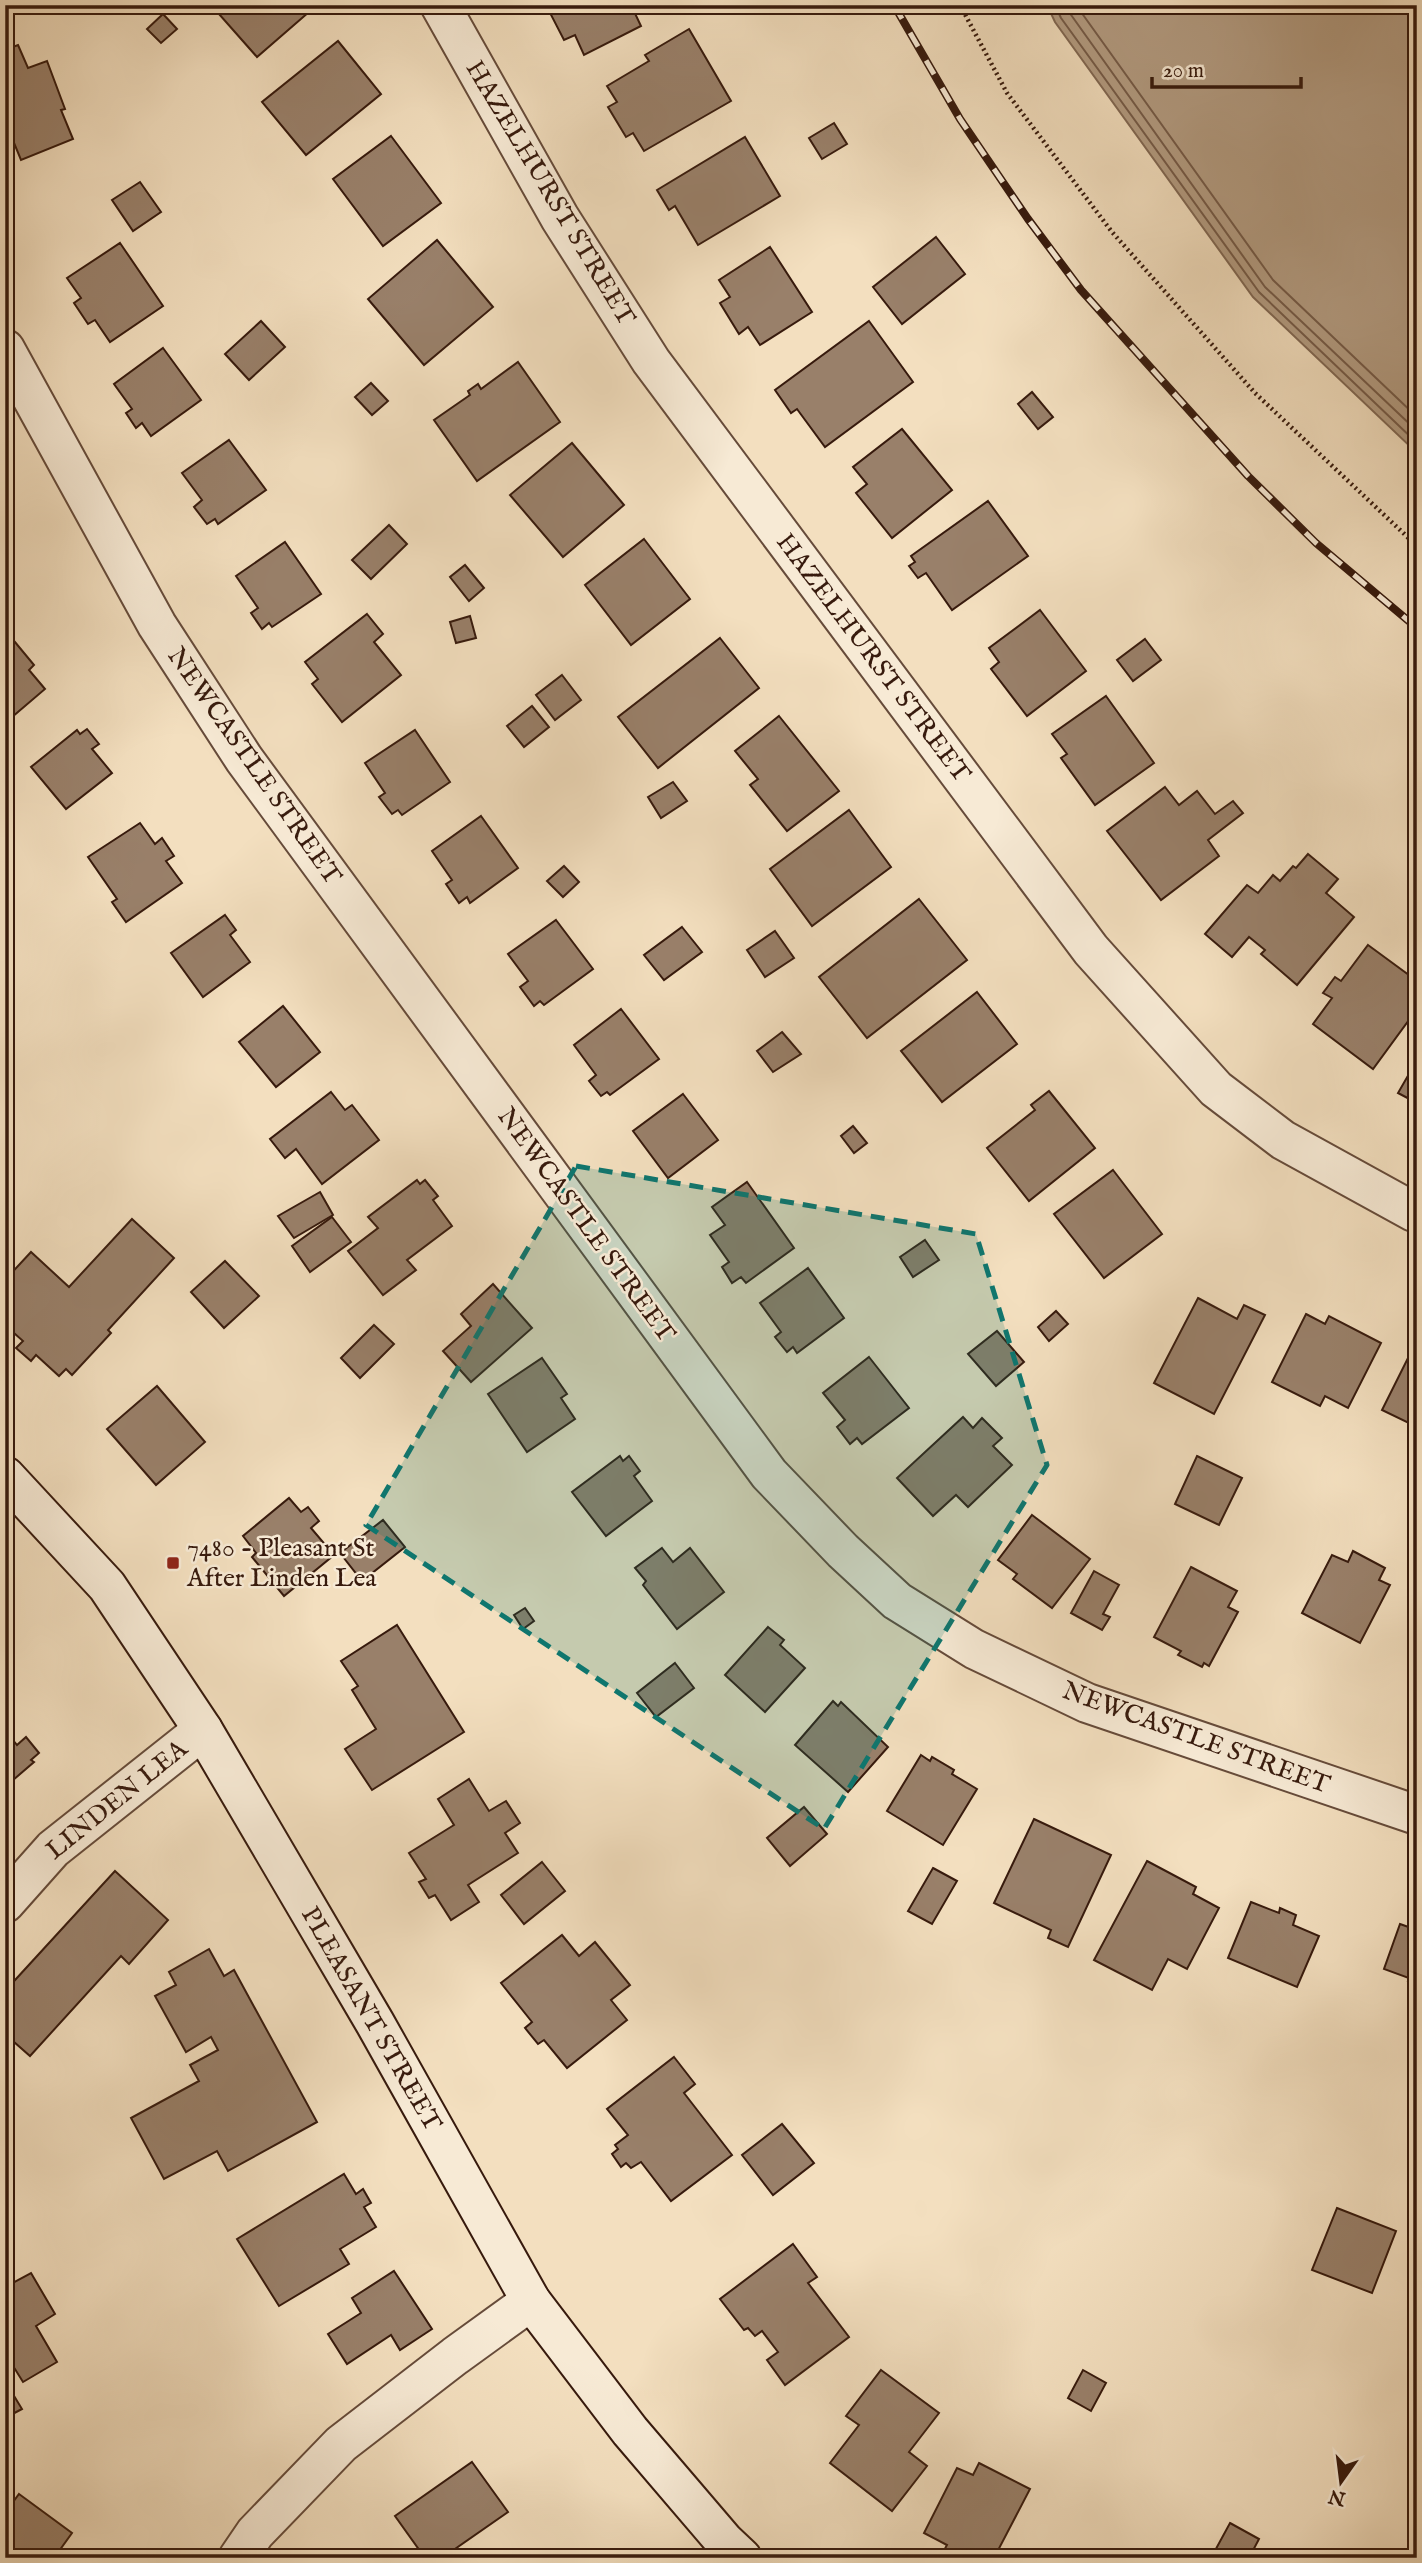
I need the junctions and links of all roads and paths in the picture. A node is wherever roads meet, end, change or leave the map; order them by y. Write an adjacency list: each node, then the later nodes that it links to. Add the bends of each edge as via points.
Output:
1 (440, 5): 5 (street, HAZELHURST STREET, via 560,218 652,361 1091,950 1216,1089 1283,1140)
2 (960, 5): 4 (path, via 1007,93 1112,232 1255,393)
3 (5, 349): 8 (street, NEWCASTLE STREET, via 157,625 244,759 769,1474 843,1552 897,1601 974,1649 1087,1703)
4 (1417, 546)
5 (1414, 1212)
6 (5, 1476): 7 (street, PLEASANT STREET, via 107,1586)
7 (203, 1730): 9 (street, LINDEN LEA, via 52,1849); 10 (street, PLEASANT STREET)
8 (1417, 1815)
9 (5, 1903)
10 (531, 2301): 11 (street, via 341,2444 255,2533); 12 (street, PLEASANT STREET, via 630,2431)
11 (239, 2558)
12 (742, 2558)

